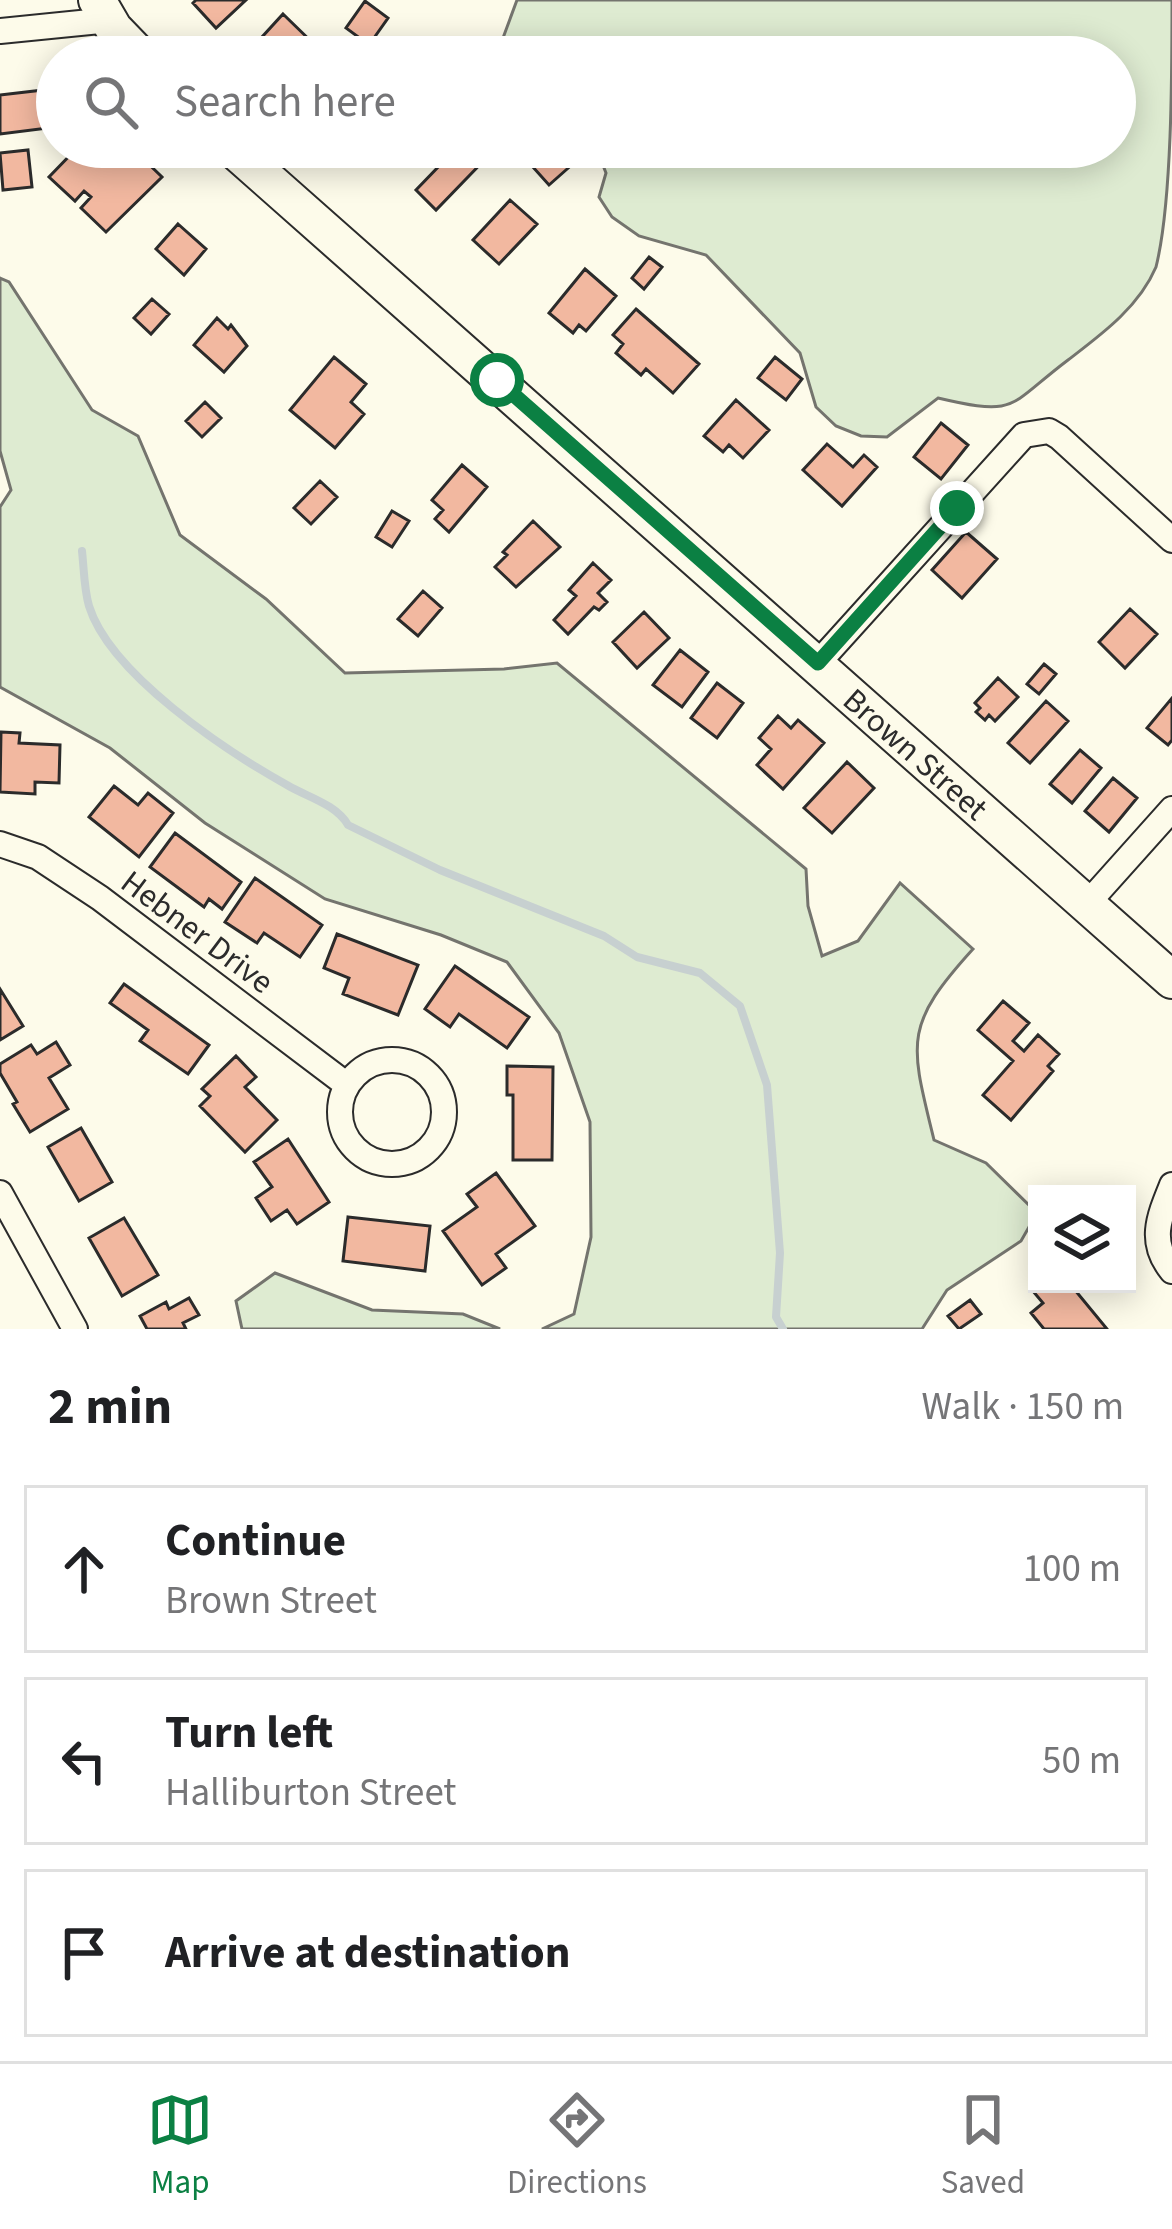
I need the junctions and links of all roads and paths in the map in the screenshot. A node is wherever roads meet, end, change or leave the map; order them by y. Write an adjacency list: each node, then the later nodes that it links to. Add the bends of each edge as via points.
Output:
1 (104, 10): 2 (street); 3 (street)
2 (0, 31)
3 (124, 36)
4 (255, 168): 6 (street, Brown Street)
5 (1172, 540): 6 (street, via 1059,437 1024,435)
6 (818, 663): 9 (street, Brown Street)
7 (1172, 809): 9 (street)
8 (0, 844): 11 (street, Hebner Drive, via 38,857 100,898)
9 (1087, 904): 10 (street, Brown Street)
10 (1172, 980)
11 (347, 1085): 11 (street, via 382,1060 416,1066 440,1090 436,1141 392,1165 360,1154 341,1126)
12 (1172, 1185): 14 (street, via 1156,1231)
13 (0, 1193): 15 (street)
14 (1172, 1271)
15 (75, 1329)

